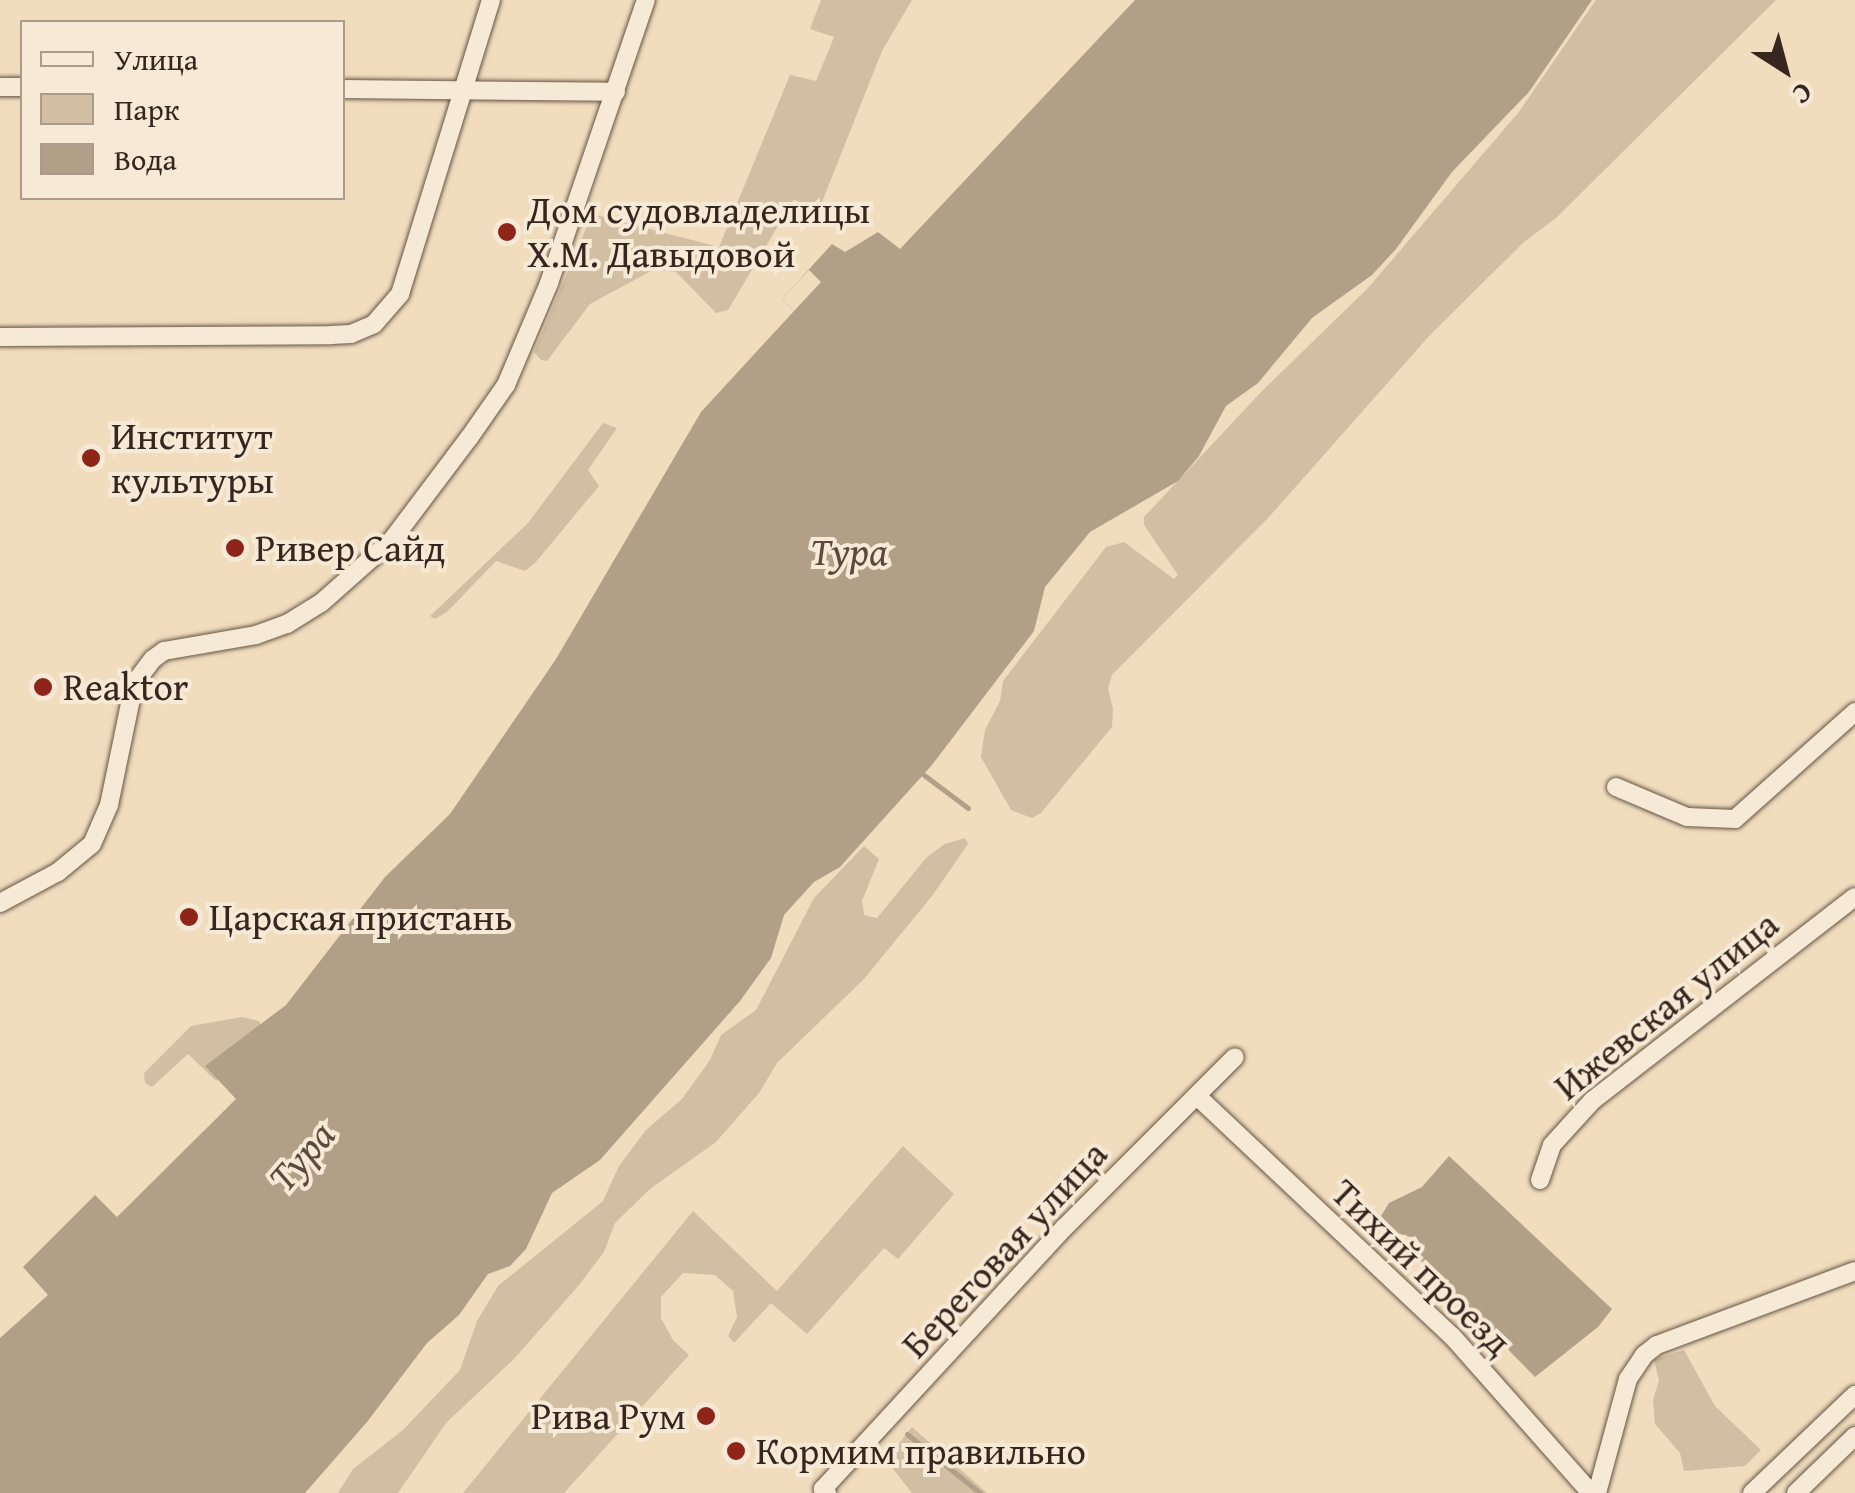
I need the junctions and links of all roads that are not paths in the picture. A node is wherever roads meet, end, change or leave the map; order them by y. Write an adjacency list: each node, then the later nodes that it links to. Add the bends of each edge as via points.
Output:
1 (492, 0): 4 (street)
2 (646, 0): 5 (street)
3 (345, 90): 4 (street)
4 (464, 90): 5 (street); 6 (street, via 400,294 390,311 362,331)
5 (616, 92): 10 (street, via 506,385 392,540 355,577 287,624 152,659 134,684 109,804 92,844 58,872)
6 (0, 337)
7 (1855, 712): 8 (street, via 1735,819 1687,817)
8 (1616, 787)
9 (1855, 897): 13 (street, Ижевская улица, via 1592,1100 1552,1145)
10 (0, 903)
11 (1235, 1057): 12 (street, Береговая улица)
12 (1197, 1096): 17 (street, Береговая улица, via 1065,1226); 18 (street, Тихий проезд, via 1452,1336)
13 (1540, 1180)
14 (1855, 1271): 18 (street, via 1644,1355 1628,1379)
15 (1855, 1395): 19 (street)
16 (1855, 1436): 20 (street)
17 (825, 1491)
18 (1594, 1493)
19 (1752, 1493)
20 (1796, 1493)

